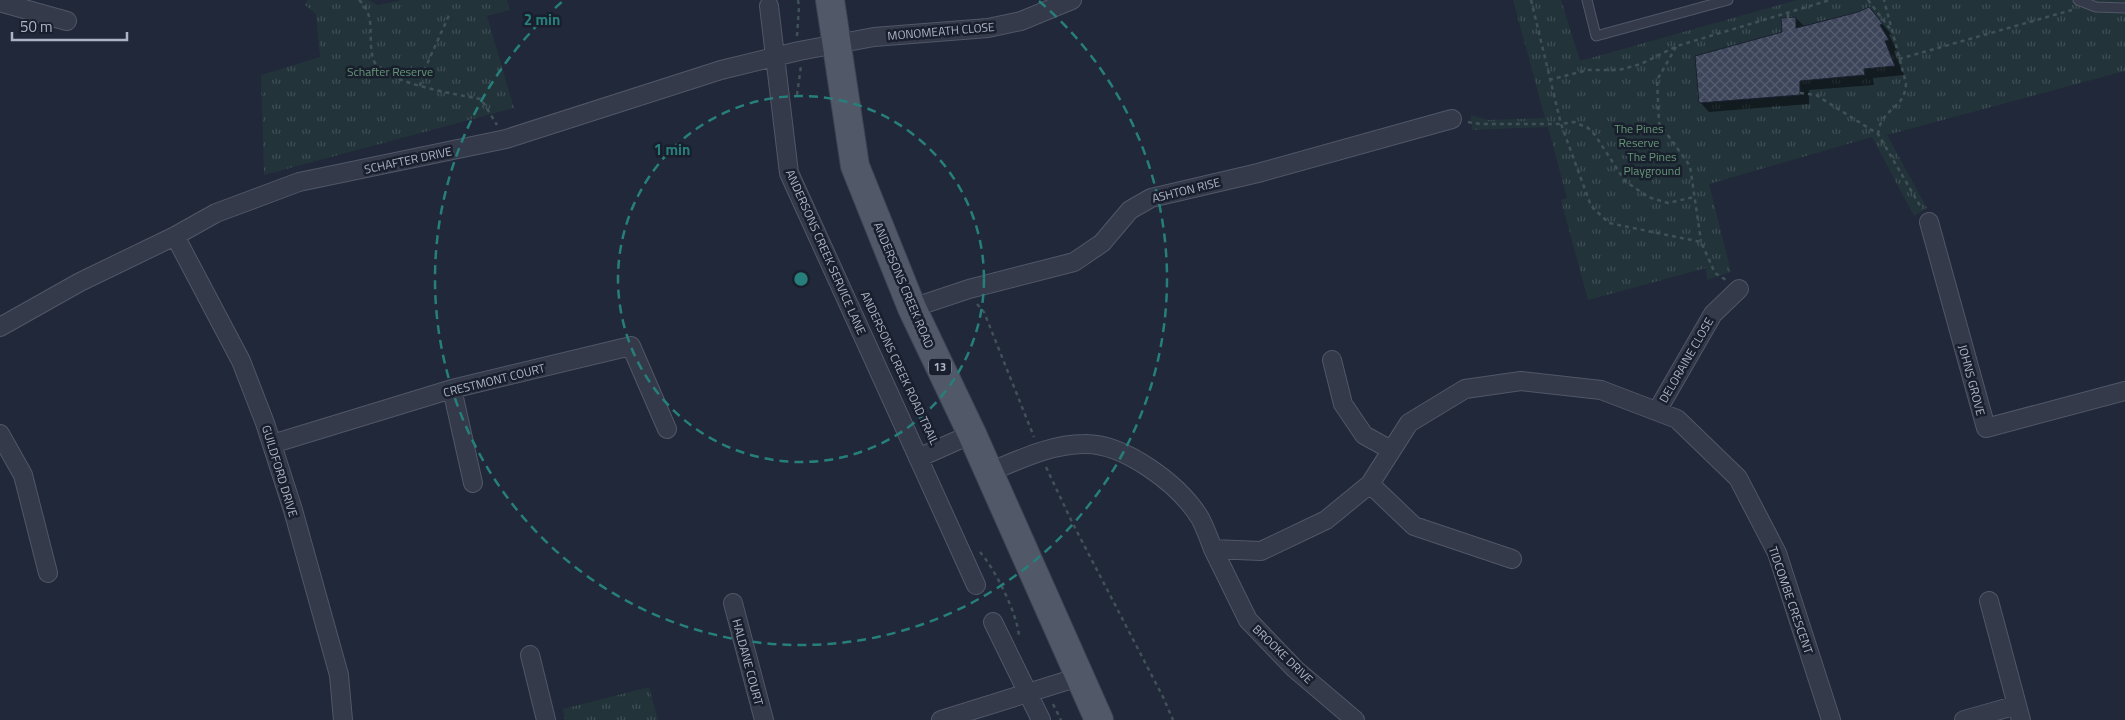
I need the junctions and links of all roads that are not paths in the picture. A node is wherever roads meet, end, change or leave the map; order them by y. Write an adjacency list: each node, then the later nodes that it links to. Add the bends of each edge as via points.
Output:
1 (830, 0): 10 (main road, ANDERSONS CREEK ROAD / 13)
2 (1072, 0): 10 (street, MONOMEATH CLOSE, via 1021,21 988,28 890,35)
3 (1587, 0): 4 (lane, via 1596,36)
4 (1728, 0)
5 (2078, 0): 8 (lane, via 2096,7)
6 (2, 3): 9 (street)
7 (769, 6): 11 (street, ANDERSONS CREEK SERVICE LANE)
8 (2125, 6)
9 (67, 21)
10 (836, 43): 11 (street, SCHAFTER DRIVE); 16 (main road, ANDERSONS CREEK ROAD / 13, via 854,166)
11 (776, 57): 14 (street, SCHAFTER DRIVE, via 721,70 506,140 299,182 216,214); 27 (street, ANDERSONS CREEK SERVICE LANE, via 789,173)
12 (1452, 119): 16 (street, ASHTON RISE, via 1258,173 1151,198 1130,210 1102,243 1074,262 969,289)
13 (1929, 222): 20 (street, JOHNS GROVE, via 1986,428)
14 (175, 236): 17 (street, SCHAFTER DRIVE, via 80,282); 25 (street, GUILDFORD DRIVE, via 241,361)
15 (1739, 289): 21 (street, DELORAINE CLOSE, via 1713,314)
16 (912, 308): 24 (main road, ANDERSONS CREEK ROAD / 13)
17 (0, 327)
18 (1332, 360): 26 (street, via 1343,404 1364,435)
19 (452, 389): 22 (street, CRESTMONT COURT, via 631,346); 25 (street, CRESTMONT COURT); 29 (street)
20 (2124, 394)
21 (1657, 411): 26 (street, TIDCOMBE CRESCENT, via 1601,390 1521,381 1465,388 1409,423); 49 (street, TIDCOMBE CRESCENT, via 1677,419 1738,478 1777,553)
22 (667, 428)
23 (0, 434): 33 (street, via 23,475)
24 (972, 434): 27 (street); 28 (main road, ANDERSONS CREEK ROAD / 13)
25 (272, 444): 42 (street, GUILDFORD DRIVE, via 339,674)
26 (1391, 450): 30 (street, TIDCOMBE CRESCENT)
27 (918, 458): 34 (street, ANDERSONS CREEK SERVICE LANE)
28 (989, 472): 31 (street, via 1046,450 1085,443 1123,452 1168,480 1200,517); 39 (main road, ANDERSONS CREEK ROAD / 13)
29 (473, 482)
30 (1370, 484): 31 (street, TIDCOMBE CRESCENT, via 1326,520 1261,551); 32 (street, via 1414,526)
31 (1214, 549): 48 (street, BROOKE DRIVE, via 1248,620 1295,669)
32 (1512, 559)
33 (48, 574)
34 (976, 585)
35 (1989, 602): 41 (street)
36 (733, 603): 44 (street, HALDANE COURT)
37 (993, 622): 40 (street)
38 (530, 655): 43 (street)
39 (1080, 677): 40 (street); 47 (main road, ANDERSONS CREEK ROAD / 13)
40 (1034, 691): 45 (street); 46 (street)
41 (2019, 713): 50 (street)
42 (343, 720)
43 (546, 720)
44 (764, 720)
45 (941, 720)
46 (1041, 720)
47 (1099, 720)
48 (1355, 720)
49 (1831, 720)
50 (1964, 720)

